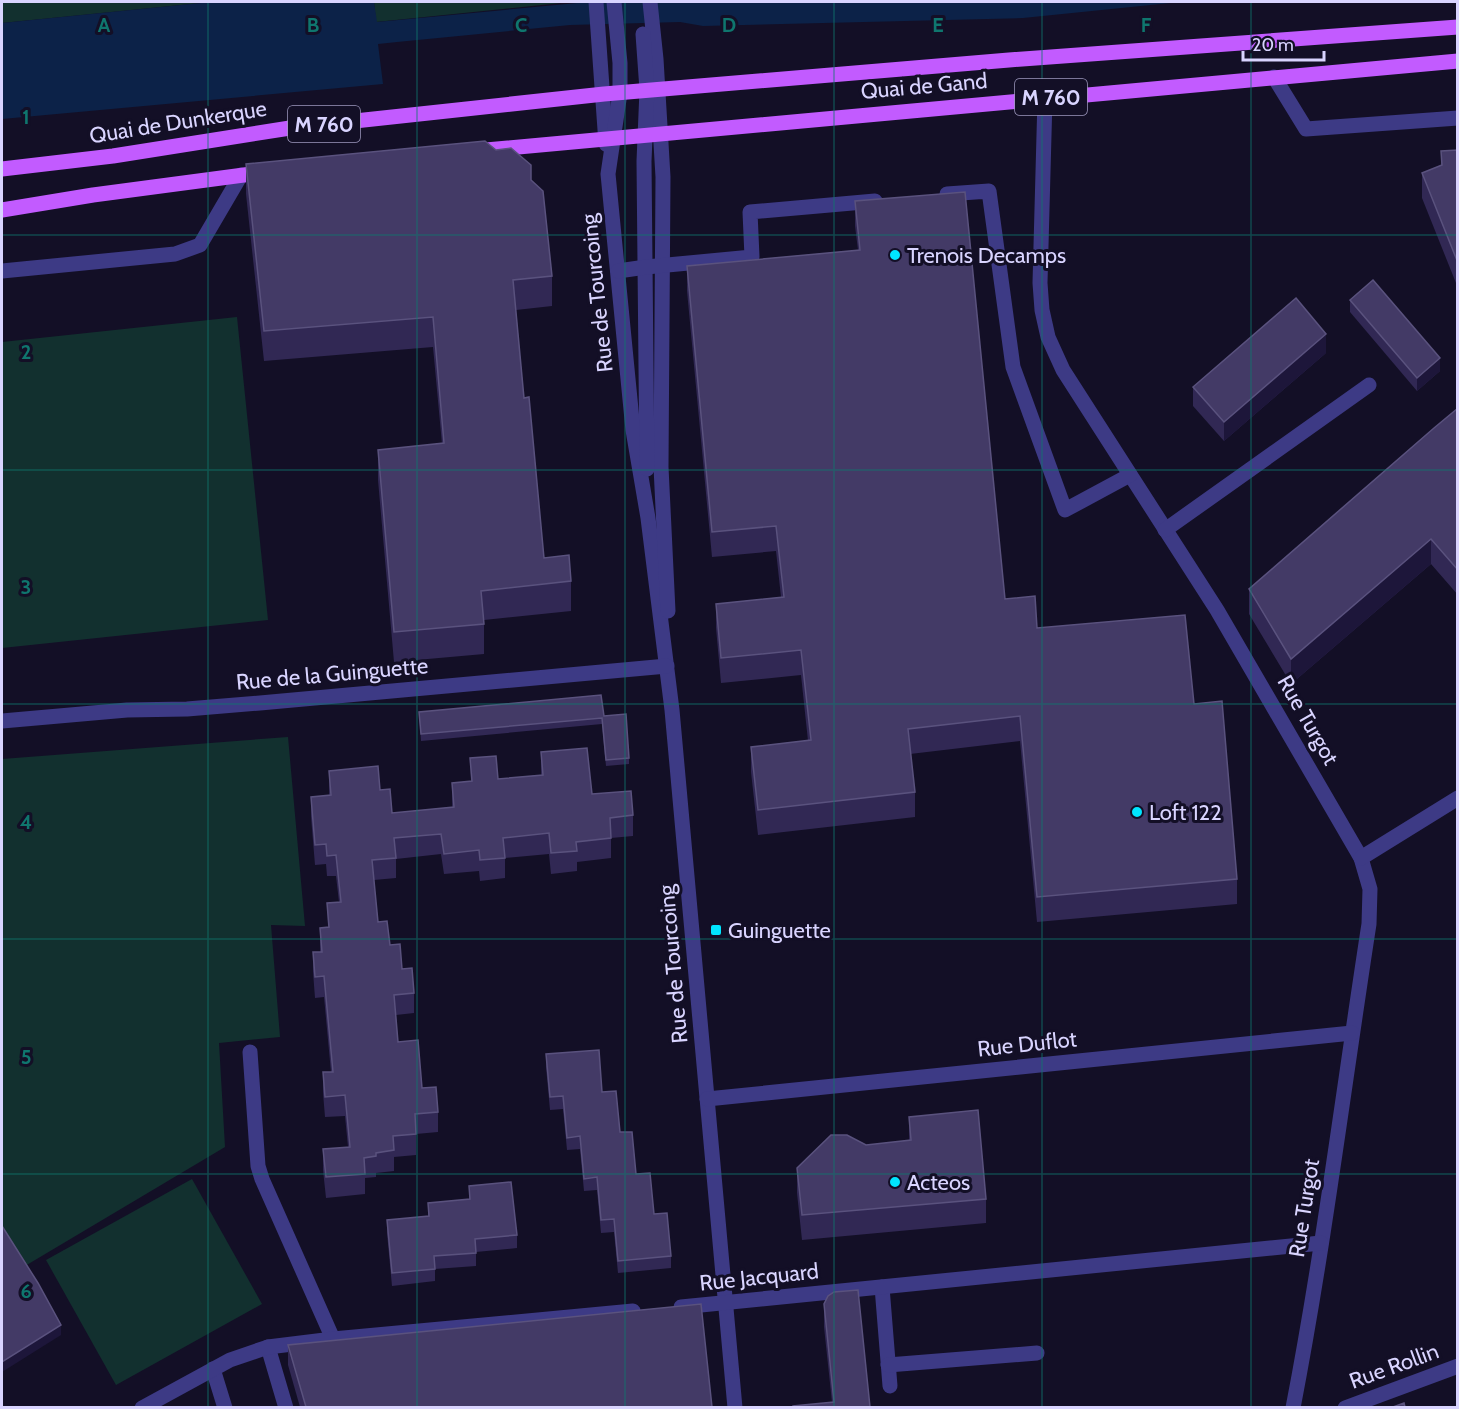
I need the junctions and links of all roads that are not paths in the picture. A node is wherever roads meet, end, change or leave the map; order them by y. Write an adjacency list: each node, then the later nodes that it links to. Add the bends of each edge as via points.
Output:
1 (596, 2): 11 (street)
2 (614, 2): 10 (street)
3 (640, 2): 6 (street)
4 (651, 2): 6 (street)
5 (1458, 27): 9 (main road, Quai de Gand / M 760)
6 (651, 59): 9 (street, Rue de Tourcoing)
7 (1458, 61): 8 (main road, Quai de Gand / M 760)
8 (1274, 77): 12 (main road, Quai de Gand / M 760); 13 (street, via 1306,129)
9 (653, 90): 10 (main road, Quai de Dunkerque / M 760); 14 (street); 15 (street, Rue de Tourcoing)
10 (620, 93): 11 (main road, Quai de Dunkerque / M 760); 16 (street)
11 (604, 94): 16 (street); 18 (main road, Quai de Dunkerque / M 760, via 300,127)
12 (1045, 98): 14 (main road, Quai de Gand / M 760); 29 (street, Rue Turgot, via 1040,283 1048,337 1074,389)
13 (1458, 118)
14 (661, 133): 15 (main road, Quai de Gand / M 760); 24 (street)
15 (645, 135): 16 (main road, M 760); 25 (street, Rue de Tourcoing)
16 (610, 138): 17 (main road, M 760); 27 (street, Rue de Tourcoing, via 608,174)
17 (460, 152)
18 (2, 169)
19 (276, 171): 20 (main road, M 760)
20 (241, 175): 23 (main road, M 760); 26 (street, via 200,245 175,254)
21 (929, 196): 29 (street, via 989,191 1013,367 1065,510)
22 (894, 199): 24 (street, via 750,212 752,257)
23 (2, 210)
24 (663, 266): 25 (street); 33 (street, via 661,467)
25 (646, 267): 27 (street); 30 (street, Rue de Tourcoing)
26 (2, 271)
27 (618, 271): 30 (street, Rue de Tourcoing, via 633,430)
28 (1369, 385): 31 (street)
29 (1130, 475): 31 (street, Rue Turgot)
30 (648, 518): 32 (street, Rue de Tourcoing)
31 (1165, 530): 36 (street, Rue Turgot, via 1231,632)
32 (666, 666): 33 (street, Rue de Tourcoing); 34 (street, Rue de la Guinguette, via 250,704)
33 (672, 710): 39 (street, Rue de Tourcoing)
34 (2, 721)
35 (1458, 798): 36 (street)
36 (1361, 858): 37 (street, Rue Turgot, via 1370,889 1370,907)
37 (1352, 1033): 39 (street, Rue Duflot); 40 (street, Rue Turgot)
38 (250, 1052): 43 (street, via 258,1166)
39 (707, 1099): 42 (street, Rue de Tourcoing)
40 (1322, 1243): 41 (street, Rue Jacquard); 54 (street, Rue Turgot)
41 (882, 1287): 42 (street, Rue Jacquard); 46 (street)
42 (725, 1303): 43 (street, Rue Jacquard); 53 (street, Rue de Tourcoing)
43 (333, 1339): 44 (street, Rue Jacquard)
44 (268, 1347): 48 (street, Rue Jacquard); 52 (street)
45 (1037, 1353): 46 (street)
46 (888, 1365): 49 (street)
47 (1458, 1366): 55 (street, Rue Rollin)
48 (213, 1369): 50 (street, Rue Jacquard); 51 (street)
49 (890, 1386)
50 (142, 1407)
51 (225, 1407)
52 (286, 1407)
53 (735, 1407)
54 (1293, 1407)
55 (1346, 1407)

